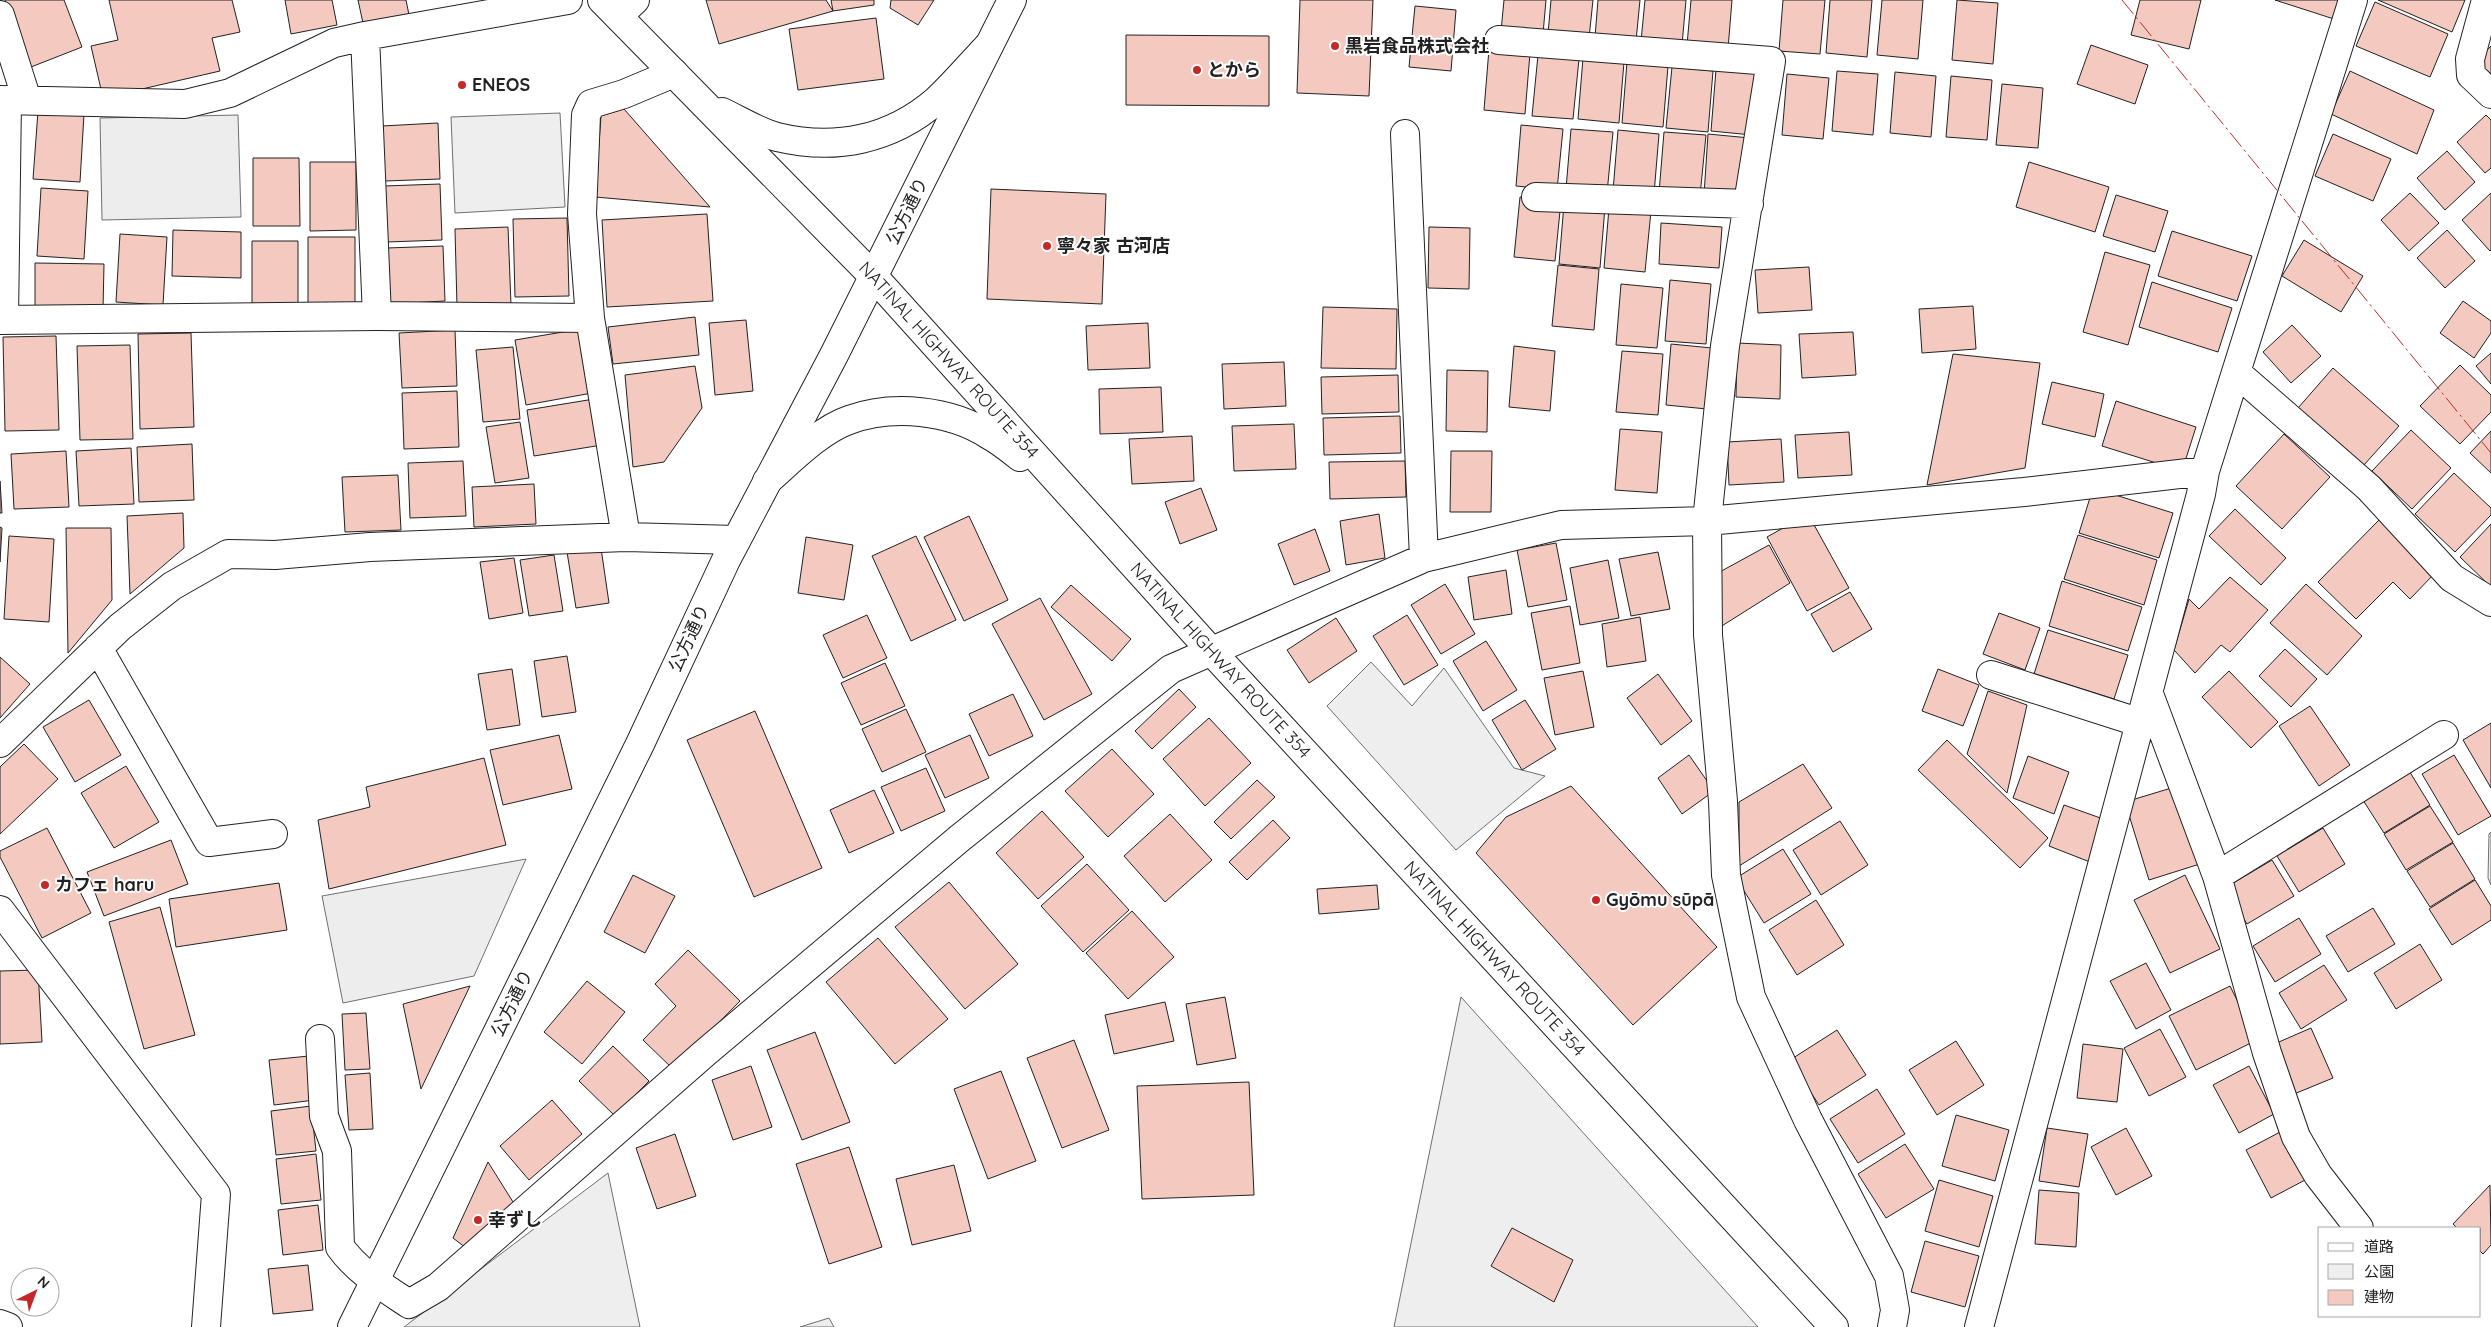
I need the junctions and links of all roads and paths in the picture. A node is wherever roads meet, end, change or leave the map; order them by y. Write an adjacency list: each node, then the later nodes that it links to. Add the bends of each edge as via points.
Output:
1 (568, 0): 7 (main road)
2 (1012, 0): 9 (main road, 公方通り)
3 (2353, 0): 21 (main road)
4 (2486, 0): 11 (main road, via 2470,59 2471,75)
5 (618, 5): 10 (main road, NATINAL HIGHWAY ROUTE 354)
6 (0, 15): 12 (main road)
7 (365, 36): 12 (main road, via 334,43 230,93 185,104); 18 (main road)
8 (1500, 40): 16 (main road, via 1771,61)
9 (990, 45): 13 (main road, via 936,100 899,127 857,141 816,143 776,136); 17 (main road, 公方通り)
10 (674, 73): 13 (main road, NATINAL HIGHWAY ROUTE 354); 19 (main road, via 591,104 586,114 582,214)
11 (2491, 94)
12 (11, 100): 20 (main road)
13 (707, 105): 17 (main road, NATINAL HIGHWAY ROUTE 354)
14 (1405, 134): 28 (main road)
15 (1536, 197): 16 (main road)
16 (1748, 204): 25 (main road, via 1725,346)
17 (874, 277): 23 (main road, 公方通り); 24 (main road, NATINAL HIGHWAY ROUTE 354)
18 (376, 316): 19 (main road); 20 (main road)
19 (590, 318): 26 (main road)
20 (2, 320)
21 (2237, 373): 22 (main road); 29 (main road, via 2369,488 2452,578)
22 (2205, 472): 25 (main road); 33 (main road)
23 (767, 481): 24 (main road, via 808,444 849,420 890,412 941,414 988,434); 27 (main road, 公方通り)
24 (1062, 486): 31 (main road, NATINAL HIGHWAY ROUTE 354)
25 (1707, 521): 28 (main road, via 1561,525); 48 (main road, via 1708,635 1723,801 1726,875 1752,997 1808,1120 1889,1276 1895,1310)
26 (626, 537): 27 (main road); 30 (main road, via 370,547 274,555 228,554 172,586 120,626)
27 (736, 540): 42 (main road, 公方通り, via 640,744)
28 (1424, 558): 31 (main road)
29 (2491, 602)
30 (98, 648): 36 (main road); 37 (main road, via 209,842)
31 (1212, 652): 42 (main road, via 1171,669 960,838 706,1052 438,1287 410,1304); 47 (main road, NATINAL HIGHWAY ROUTE 354)
32 (1991, 675): 34 (main road)
33 (2149, 694): 34 (main road); 38 (main road)
34 (2141, 723): 49 (main road)
35 (2444, 735): 38 (main road)
36 (0, 743)
37 (273, 834)
38 (2217, 876): 41 (main road, via 2267,1053 2296,1137 2318,1175)
39 (0, 910): 45 (main road, via 216,1194)
40 (320, 1039): 42 (main road, via 324,1116 338,1152 340,1247)
41 (2358, 1227)
42 (376, 1282): 46 (main road, 公方通り)
43 (0, 1324): 44 (main road)
44 (8, 1327)
45 (206, 1327)
46 (352, 1327)
47 (1834, 1327)
48 (1892, 1327)
49 (1979, 1327)

